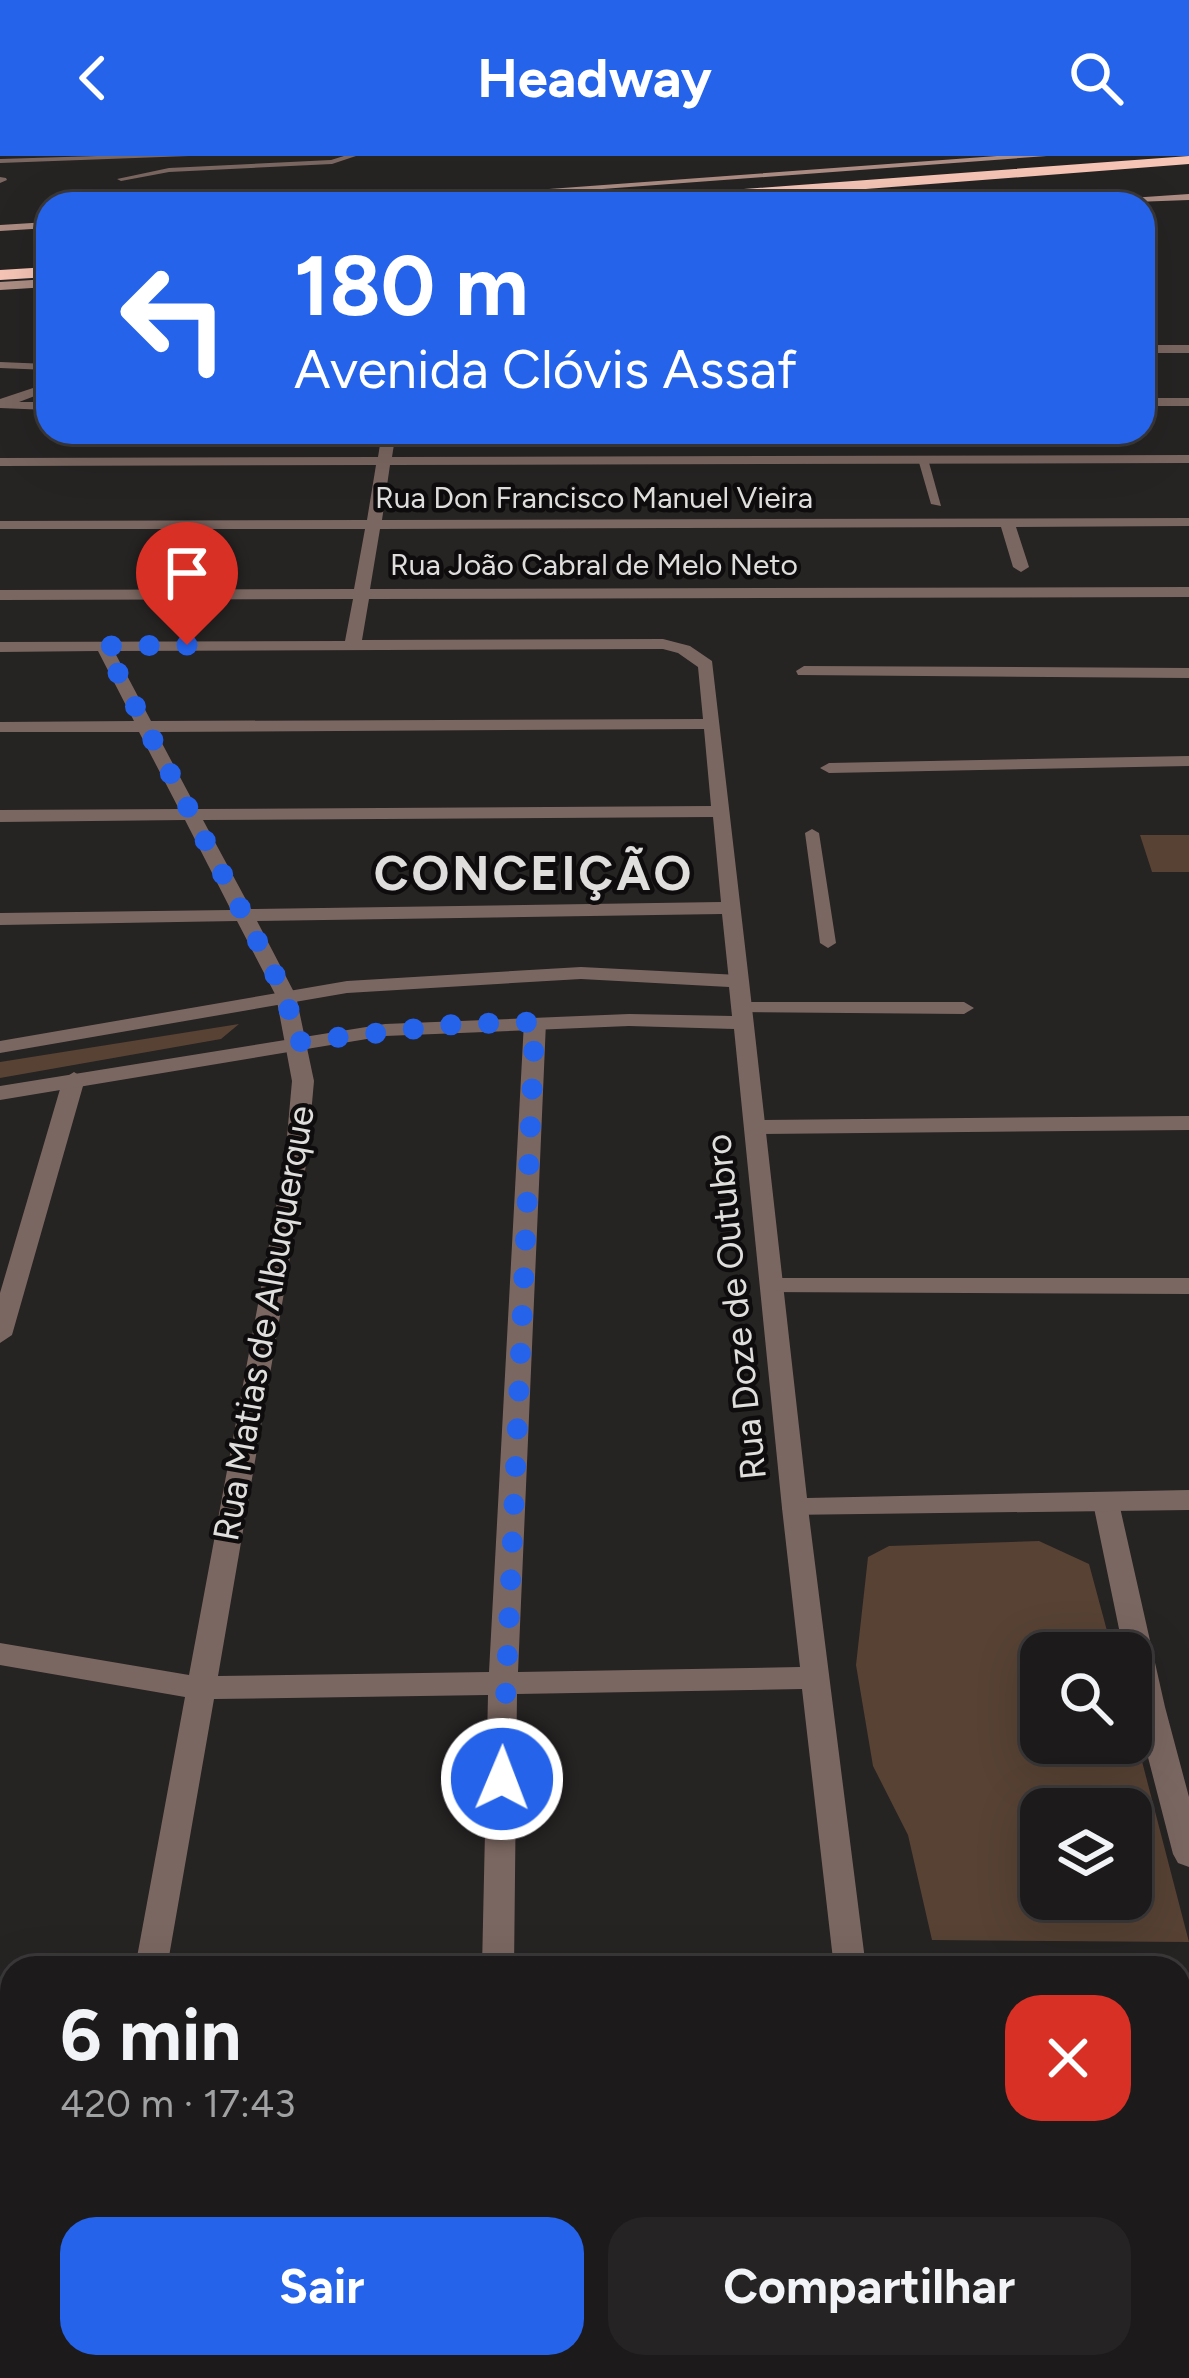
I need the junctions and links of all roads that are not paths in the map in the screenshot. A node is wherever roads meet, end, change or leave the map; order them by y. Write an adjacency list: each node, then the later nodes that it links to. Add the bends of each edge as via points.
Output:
1 (180, 156): 5 (lane)
2 (352, 156): 6 (lane)
3 (1042, 156): 8 (main road)
4 (1189, 159): 9 (highway)
5 (0, 161)
6 (121, 179)
7 (1189, 182): 10 (highway)
8 (524, 192)
9 (764, 192)
10 (1117, 192)
11 (1155, 197): 12 (main road)
12 (1189, 197)
13 (36, 226): 14 (main road)
14 (0, 228)
15 (36, 273): 16 (highway)
16 (0, 275)
17 (36, 284): 18 (main road)
18 (0, 286)
19 (1155, 349): 20 (street)
20 (1189, 349)
21 (0, 365): 22 (lane)
22 (36, 366)
23 (36, 392): 26 (street)
24 (1155, 402): 25 (street)
25 (1189, 402)
26 (0, 405): 27 (street)
27 (36, 406)
28 (387, 444): 32 (street)
29 (922, 459): 30 (street); 32 (street, via 824,452); 33 (lane)
30 (1189, 459)
31 (0, 462): 32 (street)
32 (385, 463): 37 (street)
33 (937, 504)
34 (1189, 521): 35 (street, Rua Don Francisco Manuel Vieira)
35 (1007, 522): 37 (street, Rua Don Francisco Manuel Vieira); 38 (street)
36 (0, 525): 37 (street, Rua Don Francisco Manuel Vieira)
37 (374, 527): 40 (street)
38 (1022, 566)
39 (1189, 592): 40 (street, Rua João Cabral de Melo Neto)
40 (362, 593): 41 (street, Rua João Cabral de Melo Neto); 42 (street)
41 (0, 595)
42 (353, 644): 43 (street); 48 (street, Rua Doze de Outubro, via 663,644 706,665)
43 (104, 646): 44 (street); 47 (street, Rua Matias de Albuquerque)
44 (0, 647)
45 (804, 671): 46 (street)
46 (1189, 673)
47 (145, 724): 48 (street); 49 (street); 53 (street, Rua Matias de Albuquerque)
48 (711, 724): 52 (street, Rua Doze de Outubro)
49 (0, 727)
50 (1189, 760): 51 (street)
51 (829, 768)
52 (721, 811): 53 (street); 56 (street, Rua Doze de Outubro)
53 (193, 814): 54 (street); 57 (street, Rua Matias de Albuquerque)
54 (0, 816)
55 (812, 833): 59 (lane)
56 (732, 908): 57 (street); 60 (street, Rua Doze de Outubro)
57 (243, 914): 58 (street); 61 (street, Rua Matias de Albuquerque)
58 (0, 919)
59 (828, 943)
60 (739, 981): 61 (street, via 523,974); 63 (street, Rua Doze de Outubro)
61 (286, 996): 65 (street, Rua Matias de Albuquerque); 66 (street)
62 (964, 1008): 63 (street)
63 (743, 1015): 64 (street); 70 (street, Rua Doze de Outubro)
64 (535, 1022): 65 (street); 79 (street)
65 (296, 1042): 67 (street); 80 (street, Rua Matias de Albuquerque, via 303,1081 296,1159)
66 (0, 1048)
67 (74, 1079): 68 (street); 73 (street)
68 (0, 1094)
69 (1189, 1123): 70 (street)
70 (756, 1126): 71 (street, Rua Doze de Outubro)
71 (772, 1286): 72 (street); 76 (street, Rua Doze de Outubro)
72 (1189, 1286)
73 (0, 1335)
74 (1189, 1500): 75 (street)
75 (1106, 1503): 76 (street); 81 (street)
76 (796, 1508): 78 (street, Rua Doze de Outubro)
77 (0, 1654): 80 (street)
78 (814, 1678): 79 (street); 84 (street, Rua Doze de Outubro)
79 (503, 1684): 80 (street); 83 (street)
80 (200, 1688): 82 (street, Rua Matias de Albuquerque)
81 (1189, 1854)
82 (153, 1956)
83 (498, 1956)
84 (849, 1956)

